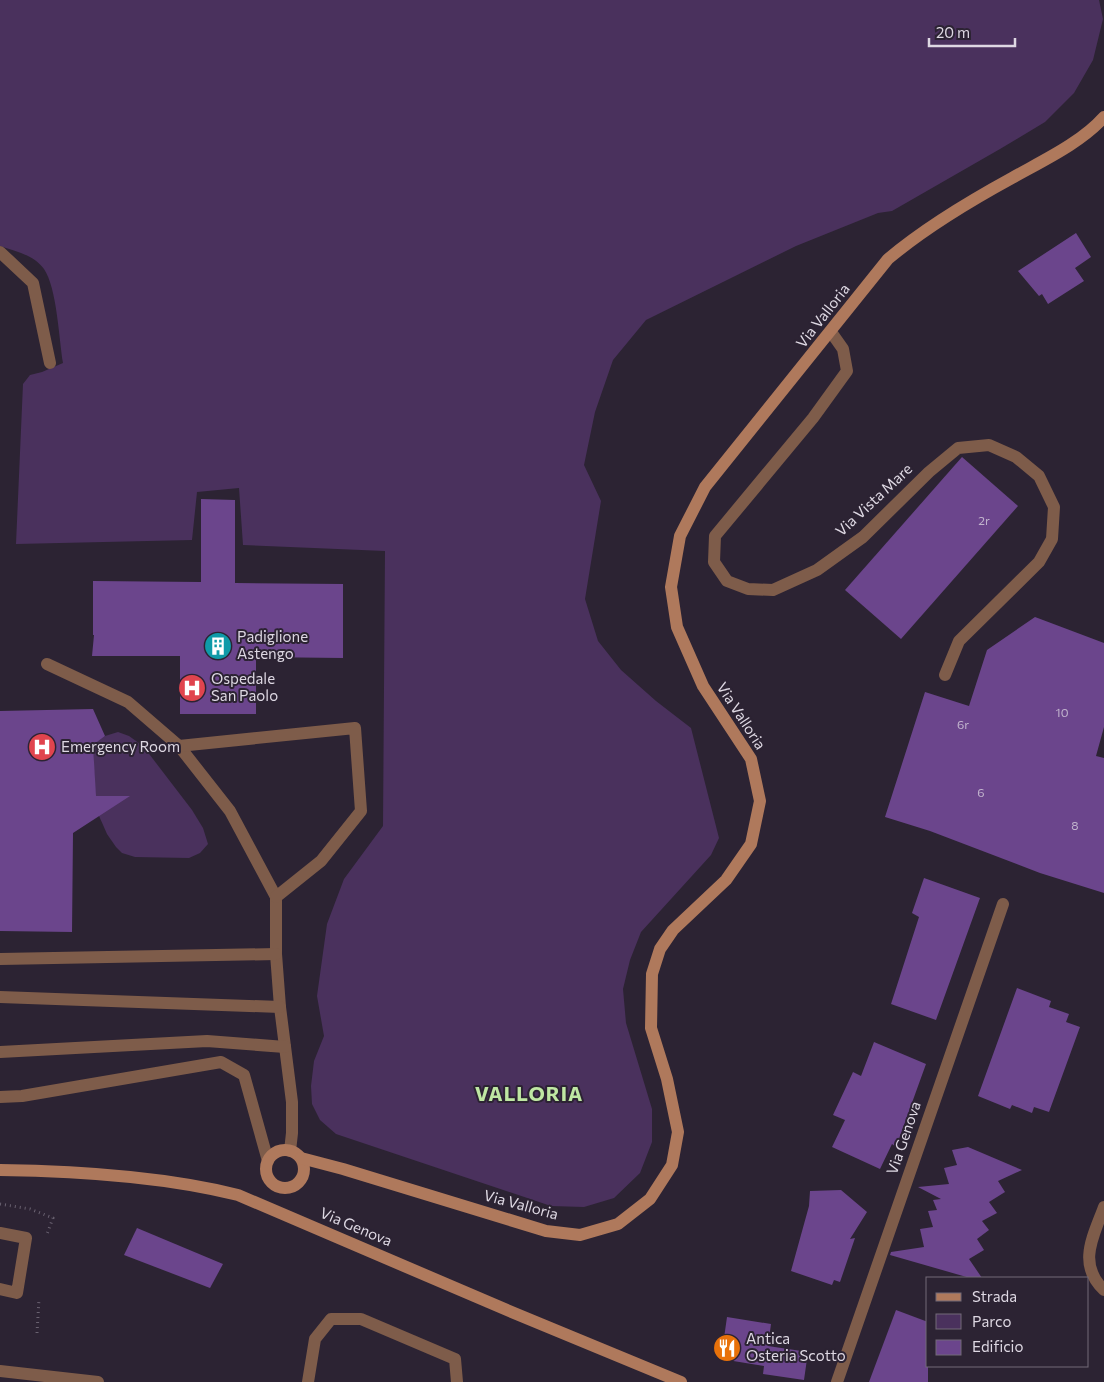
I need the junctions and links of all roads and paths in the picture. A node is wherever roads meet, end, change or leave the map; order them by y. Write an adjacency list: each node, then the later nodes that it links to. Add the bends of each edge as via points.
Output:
1 (1104, 117): 3 (street, Via Valloria, via 1096,126 1055,153 944,216 912,239 888,259)
2 (0, 252): 4 (street, via 33,283)
3 (831, 332): 6 (street, Via Vista Mare, via 843,350 847,371 813,418 715,536 714,562 728,582 748,589 773,590 817,570 863,537 958,448 989,445 1016,456 1040,476 1054,507 1052,539 1039,562 958,641); 18 (street, Via Valloria, via 705,487 680,536 671,587 677,627 703,686 751,759 760,801 751,844 726,880 673,930 660,949 652,974 651,1028 667,1079 678,1132 672,1165 650,1199 618,1224 580,1234 546,1231)
4 (50, 363)
5 (47, 664): 7 (street, via 128,702)
6 (946, 675)
7 (179, 746): 8 (street, via 230,811); 8 (street, via 355,728 361,812 321,861)
8 (276, 897): 10 (street)
9 (1003, 904): 32 (street, Via Genova)
10 (276, 954): 11 (street); 13 (street)
11 (0, 959)
12 (0, 997): 13 (street)
13 (280, 1007): 14 (street)
14 (284, 1047): 15 (street, via 207,1041); 17 (street, via 292,1102)
15 (0, 1052)
16 (0, 1097): 19 (street, via 221,1062 244,1075)
17 (290, 1151): 18 (street); 19 (street, via 277,1152)
18 (301, 1158): 21 (street, via 305,1171 300,1182 289,1188)
19 (268, 1162): 21 (street, via 267,1173)
20 (0, 1170): 22 (street, Via Genova, via 68,1171 176,1183 238,1195)
21 (276, 1186): 22 (street)
22 (267, 1206): 31 (street, Via Genova)
23 (1104, 1207): 26 (street, via 1090,1244 1089,1263 1095,1282)
24 (0, 1233): 25 (street, via 26,1238 17,1293)
25 (0, 1289)
26 (1104, 1290)
27 (0, 1371): 28 (street)
28 (98, 1382)
29 (308, 1382): 30 (street, via 315,1340 331,1319 361,1319 454,1359)
30 (457, 1382)
31 (681, 1382)
32 (837, 1382)

